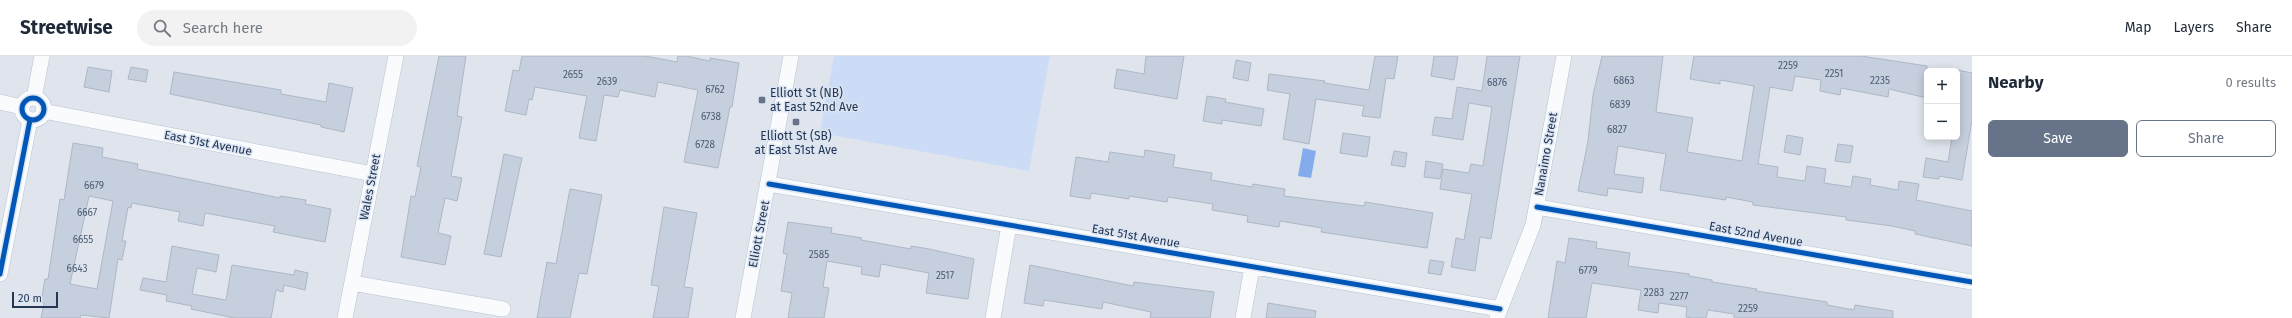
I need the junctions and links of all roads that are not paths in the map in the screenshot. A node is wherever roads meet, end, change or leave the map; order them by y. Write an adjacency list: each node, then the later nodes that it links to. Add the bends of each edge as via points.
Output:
1 (42, 56): 6 (street)
2 (396, 56): 9 (street, Wales Street)
3 (791, 56): 10 (street, Elliott Street)
4 (1564, 56): 11 (street, Nanaimo Street)
5 (0, 102): 6 (street)
6 (28, 102): 7 (street, via 42,104); 8 (street, via 24,116)
7 (43, 111): 8 (street, via 40,117); 9 (street, East 51st Avenue)
8 (30, 120): 14 (street)
9 (373, 174): 16 (street, Wales Street)
10 (769, 184): 12 (street, East 51st Avenue); 20 (street, Elliott Street)
11 (1537, 207): 15 (street, East 52nd Avenue); 18 (street, Nanaimo Street, via 1533,225)
12 (1009, 225): 13 (street, East 51st Avenue); 21 (street)
13 (1252, 267): 18 (street, East 51st Avenue); 22 (street)
14 (0, 274)
15 (1972, 282)
16 (352, 283): 17 (street); 19 (street, Wales Street)
17 (503, 309)
18 (1499, 313)
19 (345, 318)
20 (743, 318)
21 (993, 318)
22 (1243, 318)

